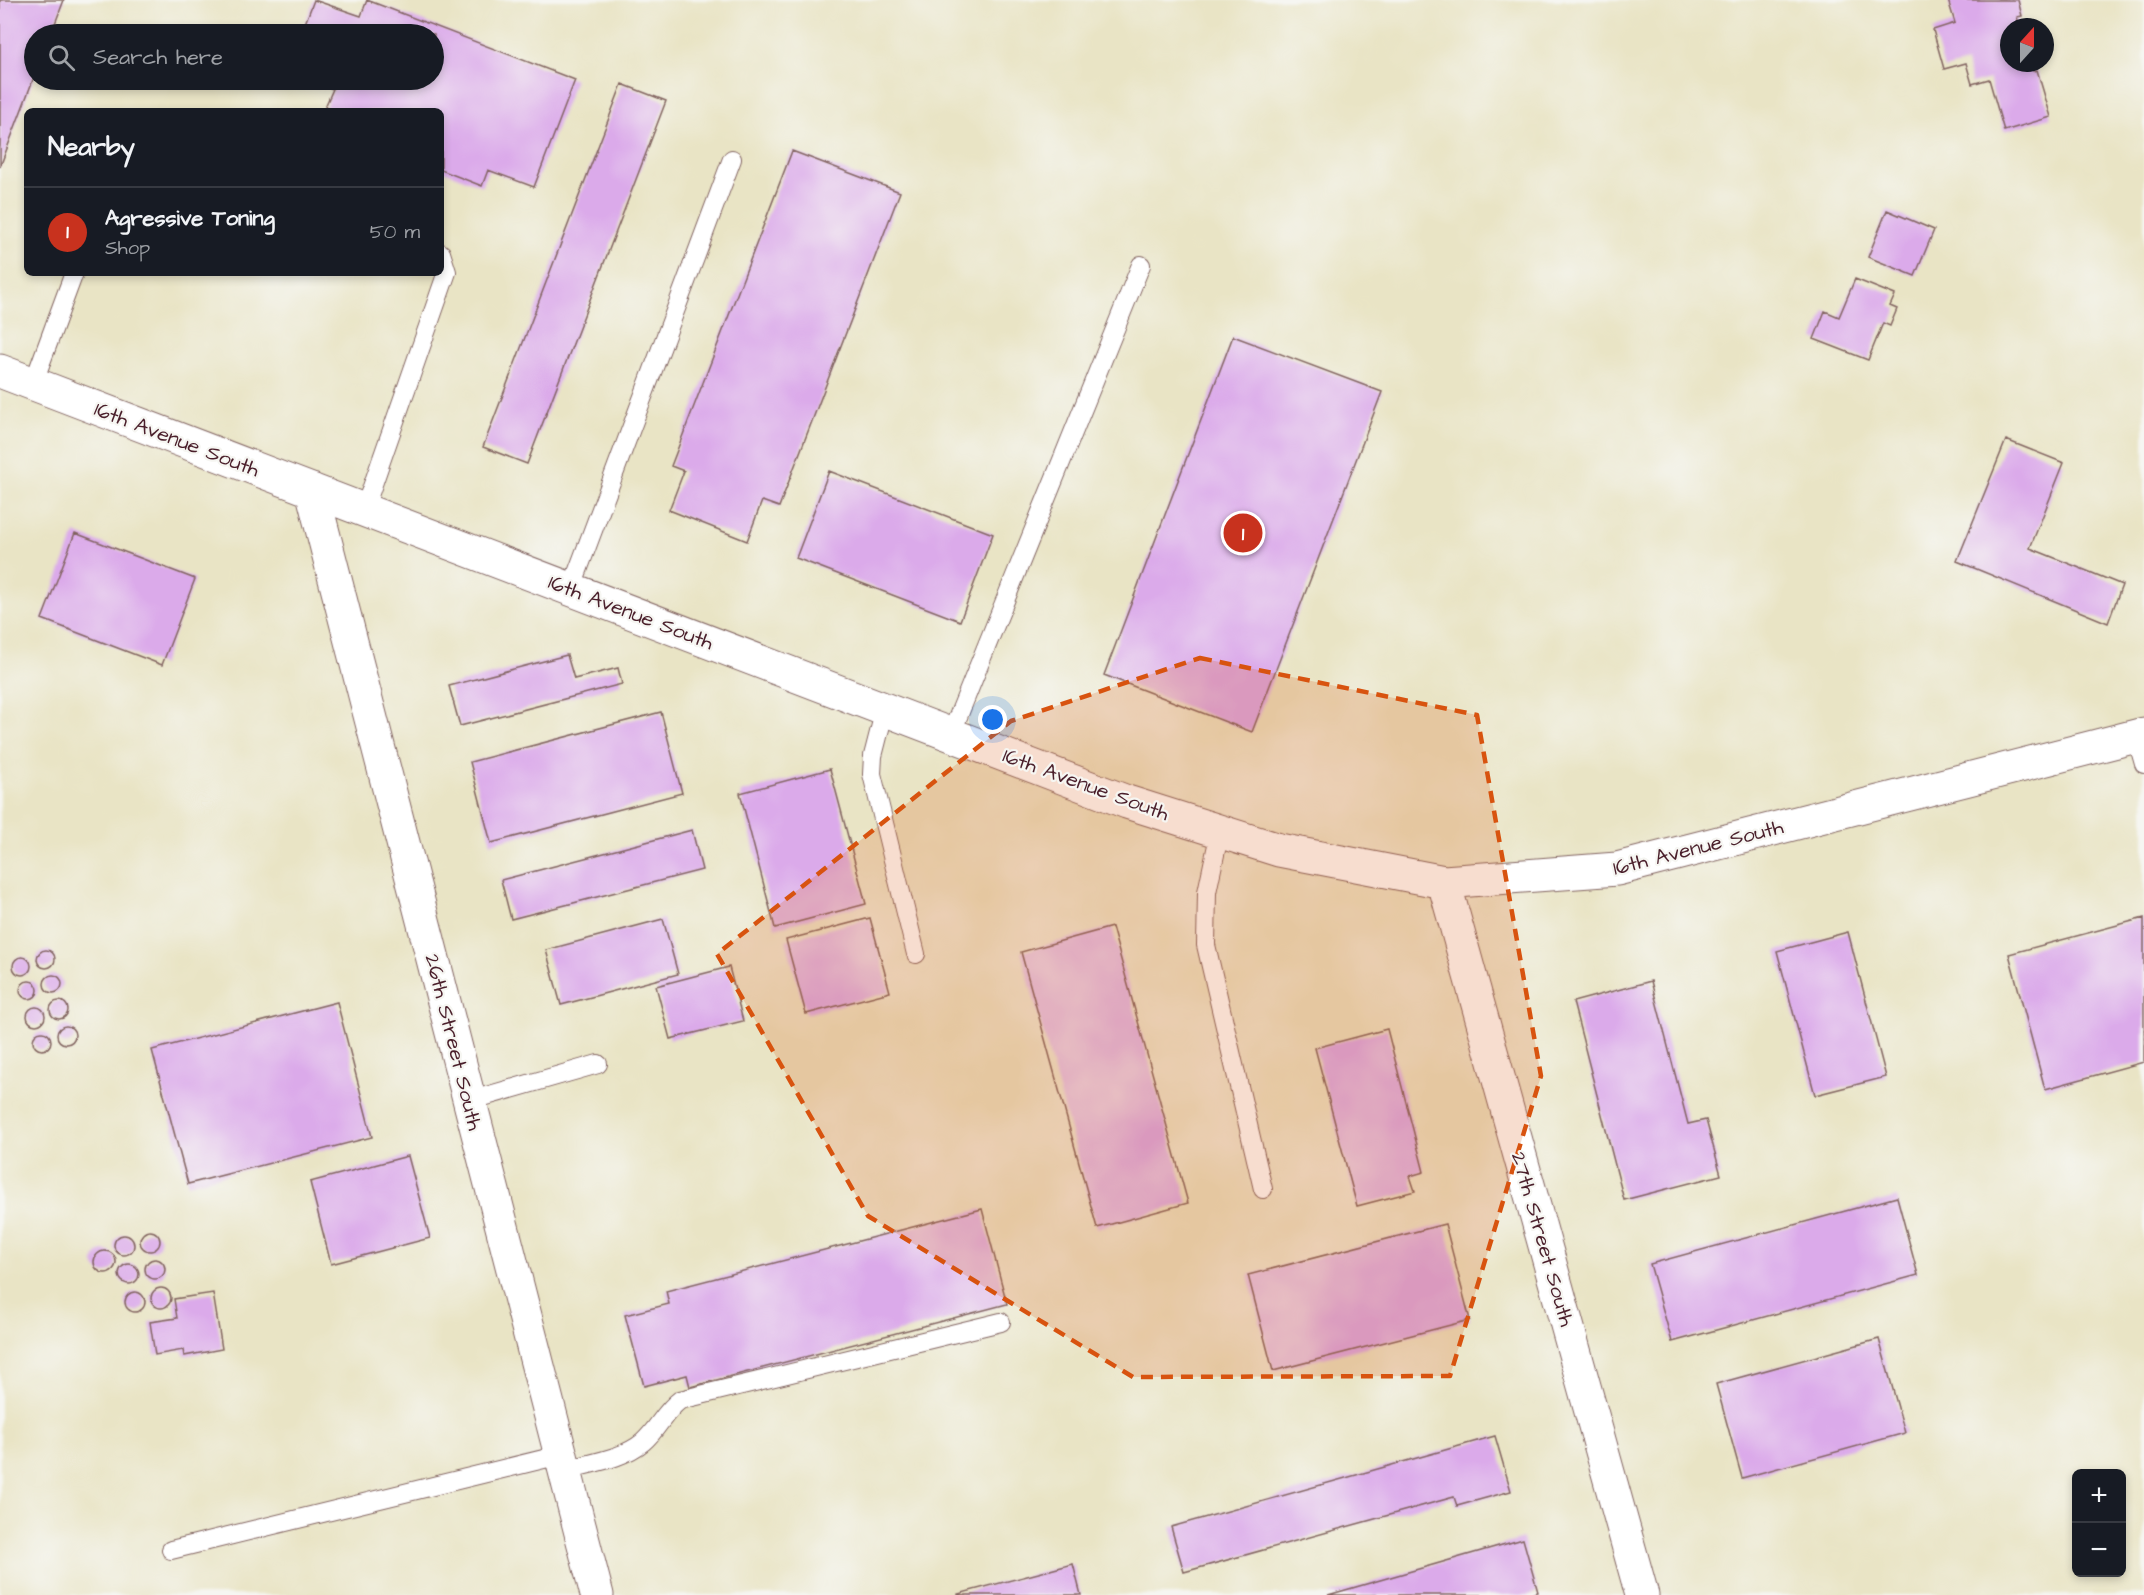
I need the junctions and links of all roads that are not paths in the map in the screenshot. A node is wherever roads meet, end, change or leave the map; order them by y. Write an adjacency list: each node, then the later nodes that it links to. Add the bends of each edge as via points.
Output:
1 (732, 159): 9 (lane)
2 (444, 262): 8 (lane, via 447,272)
3 (1141, 265): 11 (lane)
4 (73, 276): 6 (lane)
5 (0, 371): 6 (street, 16th Avenue South)
6 (33, 384): 7 (street, 16th Avenue South)
7 (312, 489): 8 (street, 16th Avenue South); 17 (street, 26th Street South)
8 (364, 510): 9 (street, 16th Avenue South)
9 (571, 589): 10 (street, 16th Avenue South)
10 (885, 709): 11 (street, 16th Avenue South); 15 (lane, via 872,774)
11 (951, 734): 13 (street, 16th Avenue South, via 1127,802)
12 (2141, 745): 14 (street, 16th Avenue South, via 1617,869)
13 (1220, 831): 14 (street, 16th Avenue South, via 1279,850); 18 (lane, via 1207,892 1206,945)
14 (1444, 882): 23 (street, 27th Street South)
15 (916, 954)
16 (598, 1065): 17 (lane)
17 (469, 1101): 20 (street, 26th Street South)
18 (1263, 1189)
19 (1001, 1322): 20 (lane, via 680,1400 642,1442 627,1452)
20 (562, 1462): 21 (lane); 22 (street, 26th Street South)
21 (171, 1550)
22 (597, 1595)
23 (1642, 1595)

